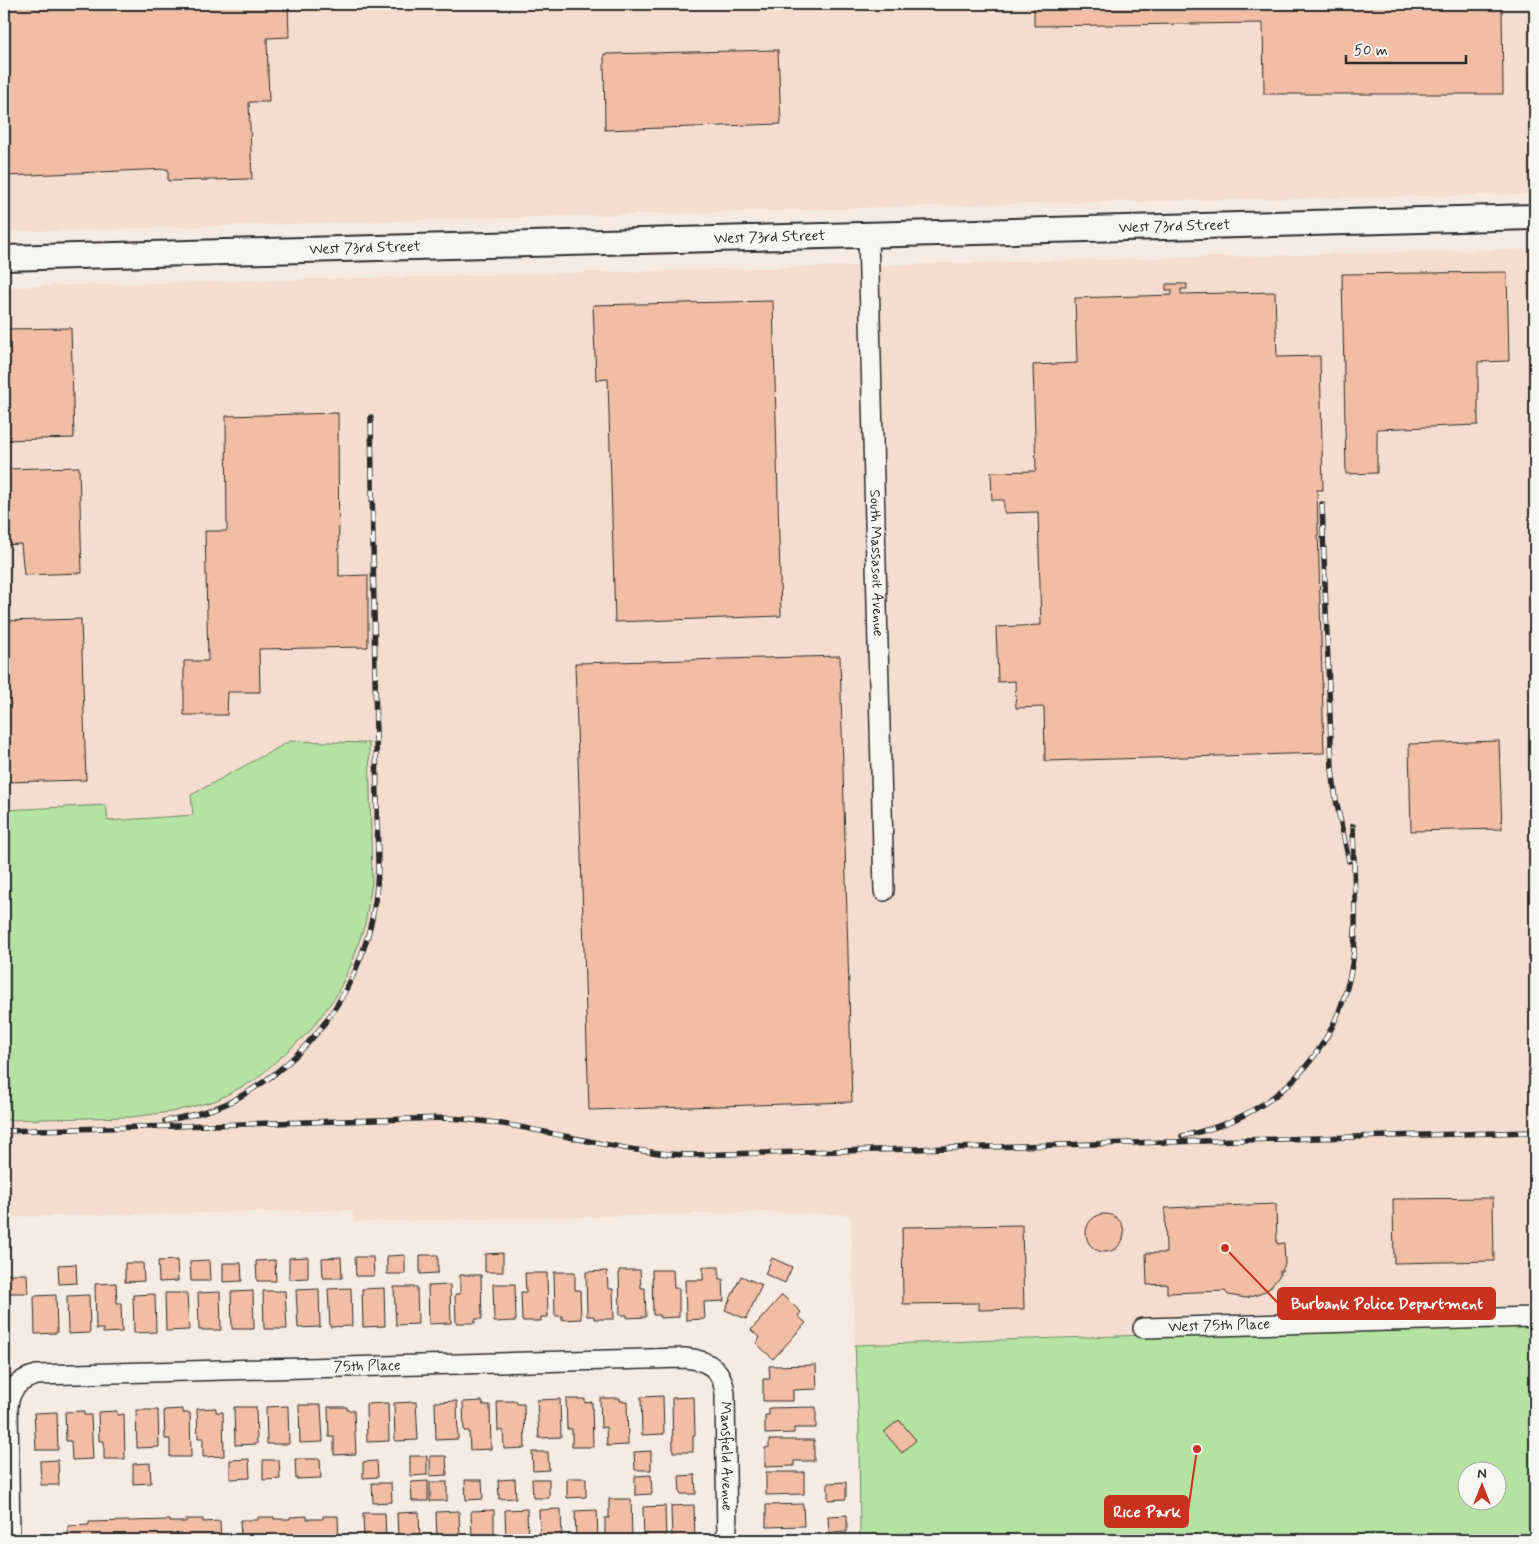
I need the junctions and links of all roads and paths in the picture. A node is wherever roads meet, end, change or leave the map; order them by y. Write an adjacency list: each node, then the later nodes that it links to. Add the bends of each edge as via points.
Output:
1 (1535, 217): 2 (street, West 73rd Street)
2 (868, 234): 3 (street, West 73rd Street); 4 (street, South Massasoit Avenue)
3 (4, 258)
4 (884, 891)
5 (1535, 1317): 6 (street, West 75th Place)
6 (1143, 1328)
7 (718, 1373): 8 (street, 75th Place, via 707,1363 685,1358 28,1377 15,1386 8,1406); 9 (street, Mansfield Avenue, via 724,1391)
8 (10, 1540)
9 (727, 1540)

